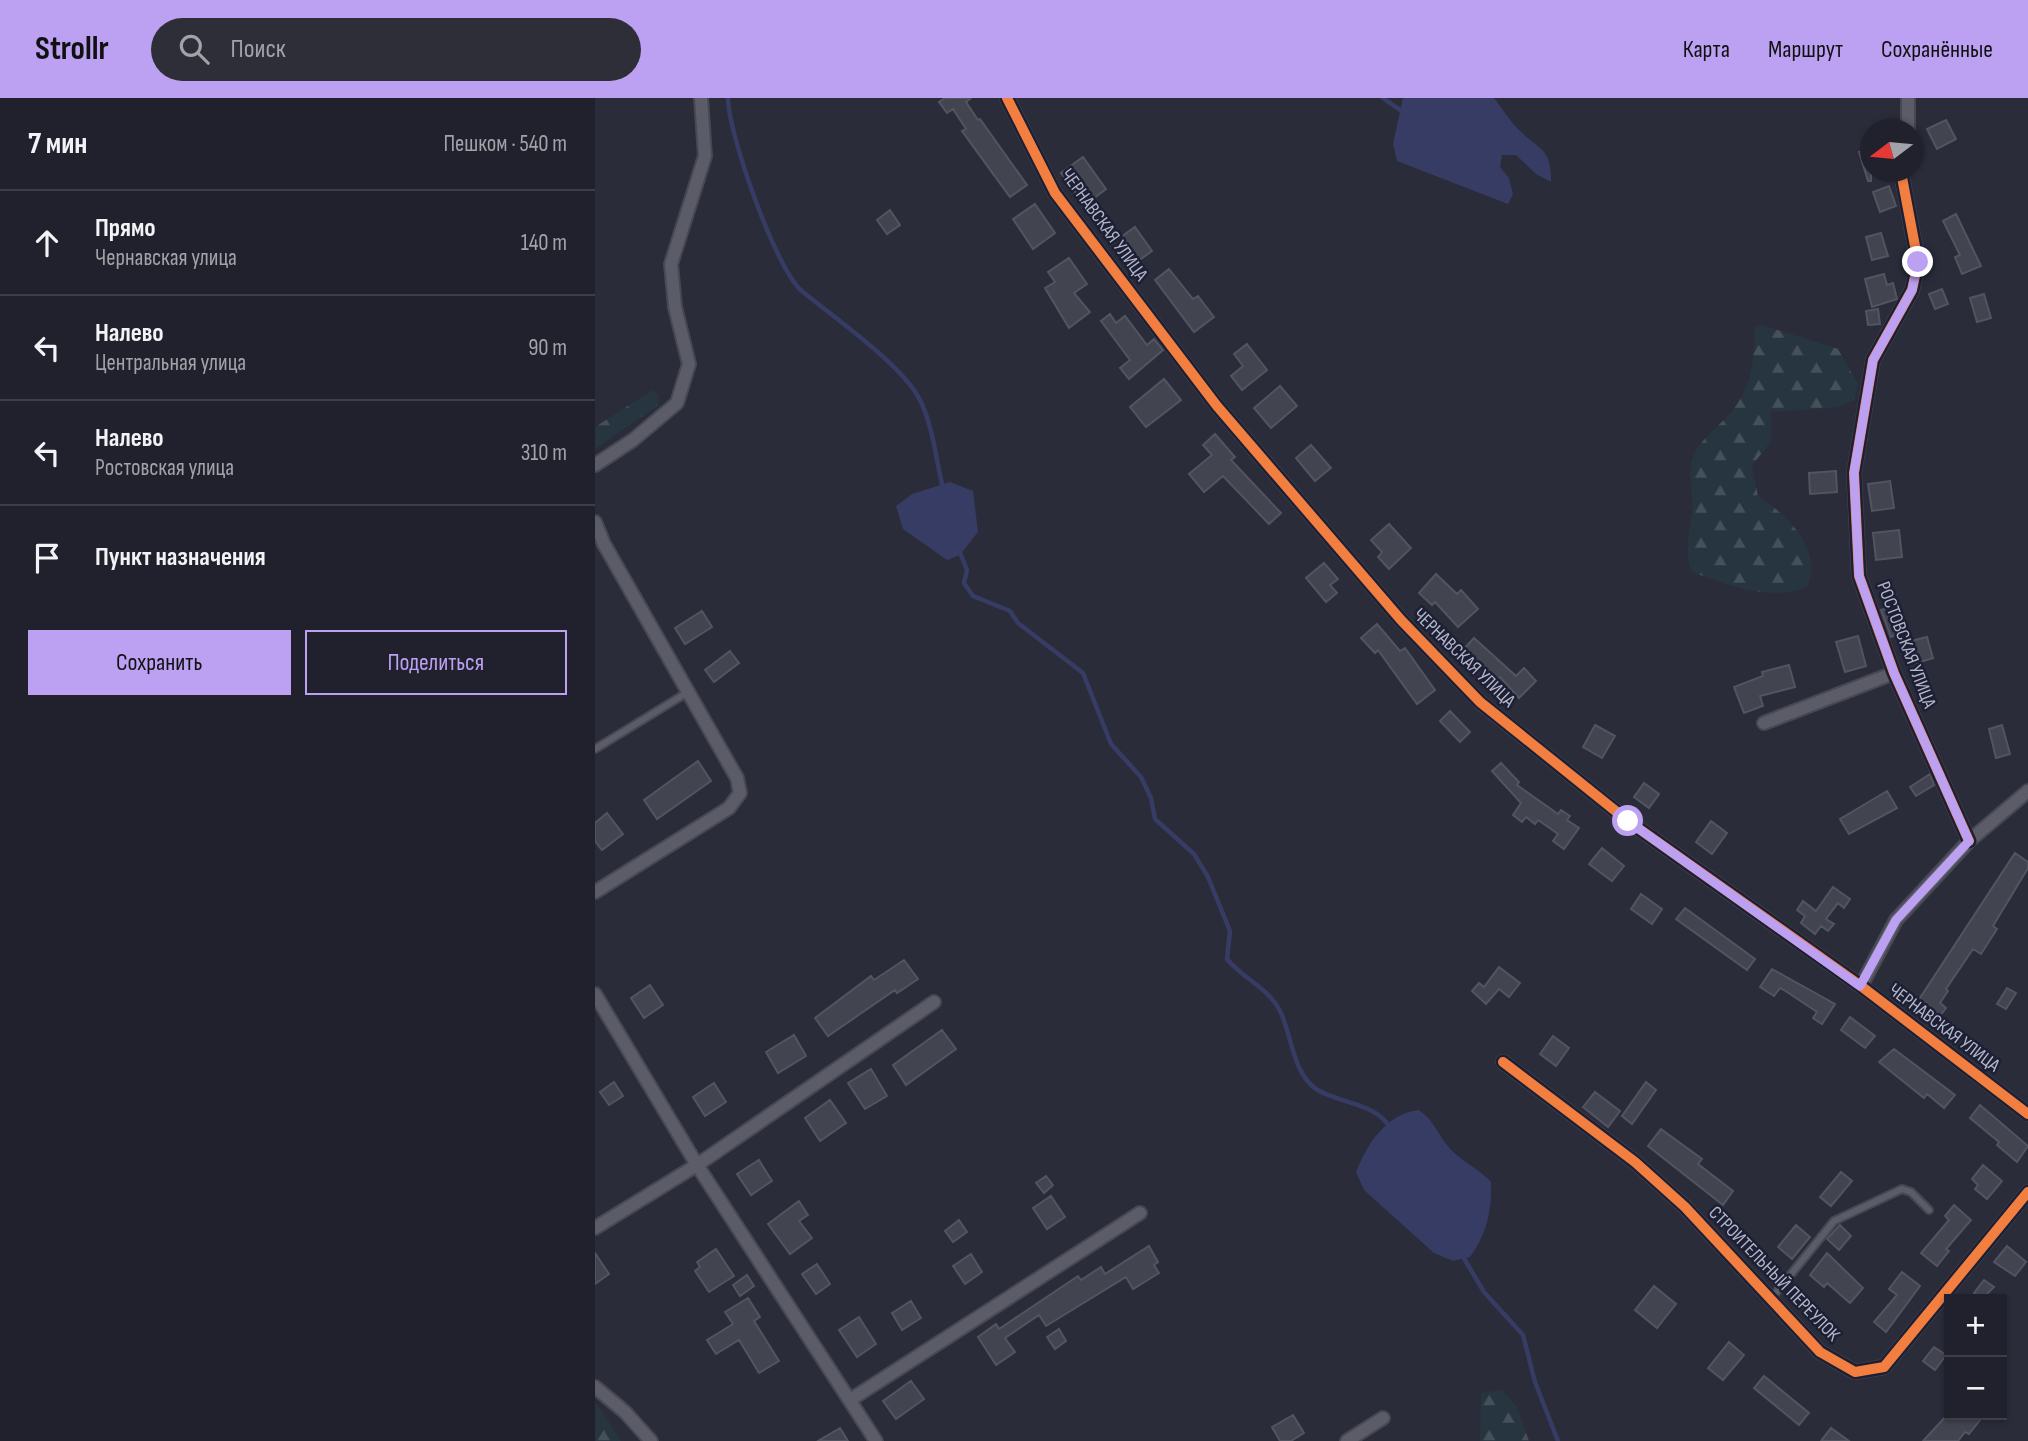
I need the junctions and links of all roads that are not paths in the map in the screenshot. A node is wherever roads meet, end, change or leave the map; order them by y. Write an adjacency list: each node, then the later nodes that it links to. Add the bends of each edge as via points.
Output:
1 (701, 98): 6 (street, via 705,156 671,264 674,307 689,364 677,404)
2 (1007, 98): 15 (street, ЧЕРНАВСКАЯ УЛИЦА, via 1055,193 1217,406 1401,620 1480,702 1628,821)
3 (1907, 98): 4 (street)
4 (1908, 119)
5 (1903, 182): 8 (street, РОСТОВСКАЯ УЛИЦА, via 1918,262 1912,290 1873,360 1854,473 1859,576)
6 (595, 466)
7 (595, 522): 9 (street)
8 (1894, 673): 10 (street); 13 (street, РОСТОВСКАЯ УЛИЦА)
9 (688, 692): 11 (lane); 14 (street, via 737,778 740,793 729,808)
10 (1764, 723)
11 (595, 749)
12 (2028, 791): 13 (street)
13 (1969, 841): 15 (street, via 1896,920)
14 (595, 892)
15 (1860, 986): 19 (street, ЧЕРНАВСКАЯ УЛИЦА)
16 (595, 994): 20 (street)
17 (934, 1002): 20 (street)
18 (1503, 1062): 25 (street, СТРОИТЕЛЬНЫЙ ПЕРЕУЛОК, via 1685,1206)
19 (2028, 1114)
20 (697, 1165): 24 (street); 27 (street)
21 (2028, 1192): 25 (street, СТРОИТЕЛЬНЫЙ ПЕРЕУЛОК, via 1884,1367 1855,1372 1820,1352)
22 (1929, 1210): 25 (lane, via 1912,1192 1902,1189 1834,1222)
23 (1140, 1213): 27 (street)
24 (595, 1228)
25 (1769, 1301)
26 (595, 1387): 29 (street)
27 (850, 1399): 30 (street)
28 (1383, 1418): 31 (street)
29 (651, 1441)
30 (876, 1441)
31 (1347, 1441)

